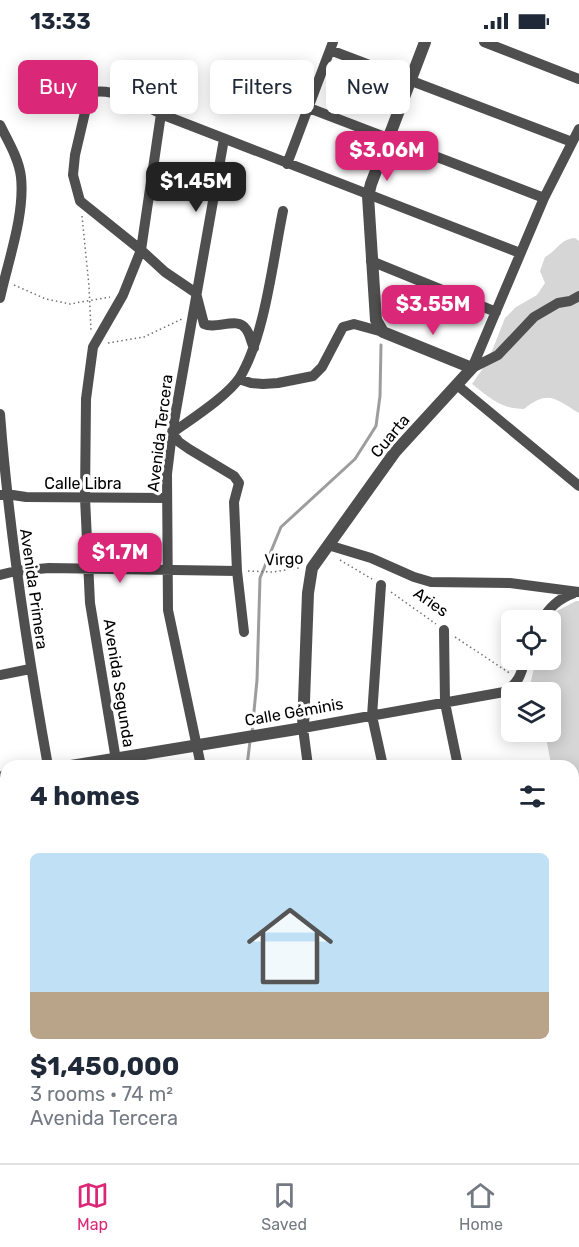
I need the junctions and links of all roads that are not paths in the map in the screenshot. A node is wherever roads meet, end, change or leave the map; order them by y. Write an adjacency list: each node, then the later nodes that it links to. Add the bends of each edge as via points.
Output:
1 (425, 42): 5 (street)
2 (484, 42): 4 (street)
3 (332, 46): 5 (street); 7 (street)
4 (579, 79)
5 (411, 80): 13 (street); 15 (street)
6 (110, 94): 20 (street, via 92,94 82,120 73,175 80,201)
7 (314, 95)
8 (314, 110): 13 (street)
9 (161, 114): 14 (street); 20 (street, Avenida Segunda)
10 (307, 114): 16 (street)
11 (0, 125): 23 (street, via 21,178 16,231)
12 (579, 129): 15 (street)
13 (389, 138): 17 (street); 18 (street)
14 (224, 139): 16 (street); 24 (street, Avenida Tercera)
15 (572, 142): 18 (street)
16 (287, 164): 17 (street)
17 (368, 196): 21 (street); 22 (street)
18 (544, 198): 21 (street)
19 (283, 211): 29 (street)
20 (141, 250): 24 (street); 38 (street, Avenida Segunda, via 123,295 93,347 86,399)
21 (520, 253): 27 (street)
22 (371, 261): 27 (street); 28 (street, via 376,320)
23 (3, 274): 26 (street)
24 (196, 292): 29 (street, via 204,324 240,324 246,327); 34 (street, Avenida Tercera)
25 (579, 296): 30 (street, via 534,317 498,355)
26 (0, 298)
27 (496, 312): 30 (street)
28 (383, 332): 30 (street); 31 (street, via 354,324 343,327 313,376 278,384)
29 (254, 348): 31 (street)
30 (472, 368): 32 (street, Cuarta)
31 (239, 379): 34 (street)
32 (457, 385): 36 (street); 40 (street, Cuarta, via 395,452)
33 (0, 414): 35 (street, Avenida Primera)
34 (172, 433): 39 (street, Avenida Tercera); 44 (street, via 239,483 234,502)
35 (2, 481): 37 (street, Avenida Primera)
36 (579, 486)
37 (3, 494): 38 (street, Calle Libra); 42 (street, Avenida Primera)
38 (86, 498): 39 (street, Calle Libra); 41 (street, Avenida Segunda)
39 (167, 498): 43 (street, Avenida Tercera)
40 (326, 548): 47 (street, via 371,558 431,582 510,583); 56 (street, Cuarta, via 312,568 308,592)
41 (88, 569): 42 (street); 43 (street); 59 (street, Avenida Segunda, via 90,603)
42 (16, 571): 45 (street); 51 (street, Avenida Primera)
43 (167, 571): 44 (street); 57 (street, Avenida Tercera, via 168,610)
44 (237, 571): 50 (street)
45 (0, 575)
46 (381, 585): 55 (street)
47 (578, 592): 48 (street, via 563,597)
48 (549, 610)
49 (444, 630): 54 (street)
50 (244, 632)
51 (30, 669): 53 (street); 58 (street, Avenida Primera)
52 (522, 670): 54 (street, Calle Géminis, via 519,679 504,692)
53 (0, 675)
54 (445, 703): 55 (street, Calle Géminis); 64 (street)
55 (372, 716): 56 (street, Calle Géminis); 63 (street)
56 (303, 728): 57 (street, Calle Géminis); 62 (street)
57 (198, 745): 60 (street, Calle Géminis); 61 (street, Avenida Tercera)
58 (47, 760)
59 (116, 760)
60 (130, 760)
61 (200, 760)
62 (307, 760)
63 (382, 760)
64 (457, 760)

